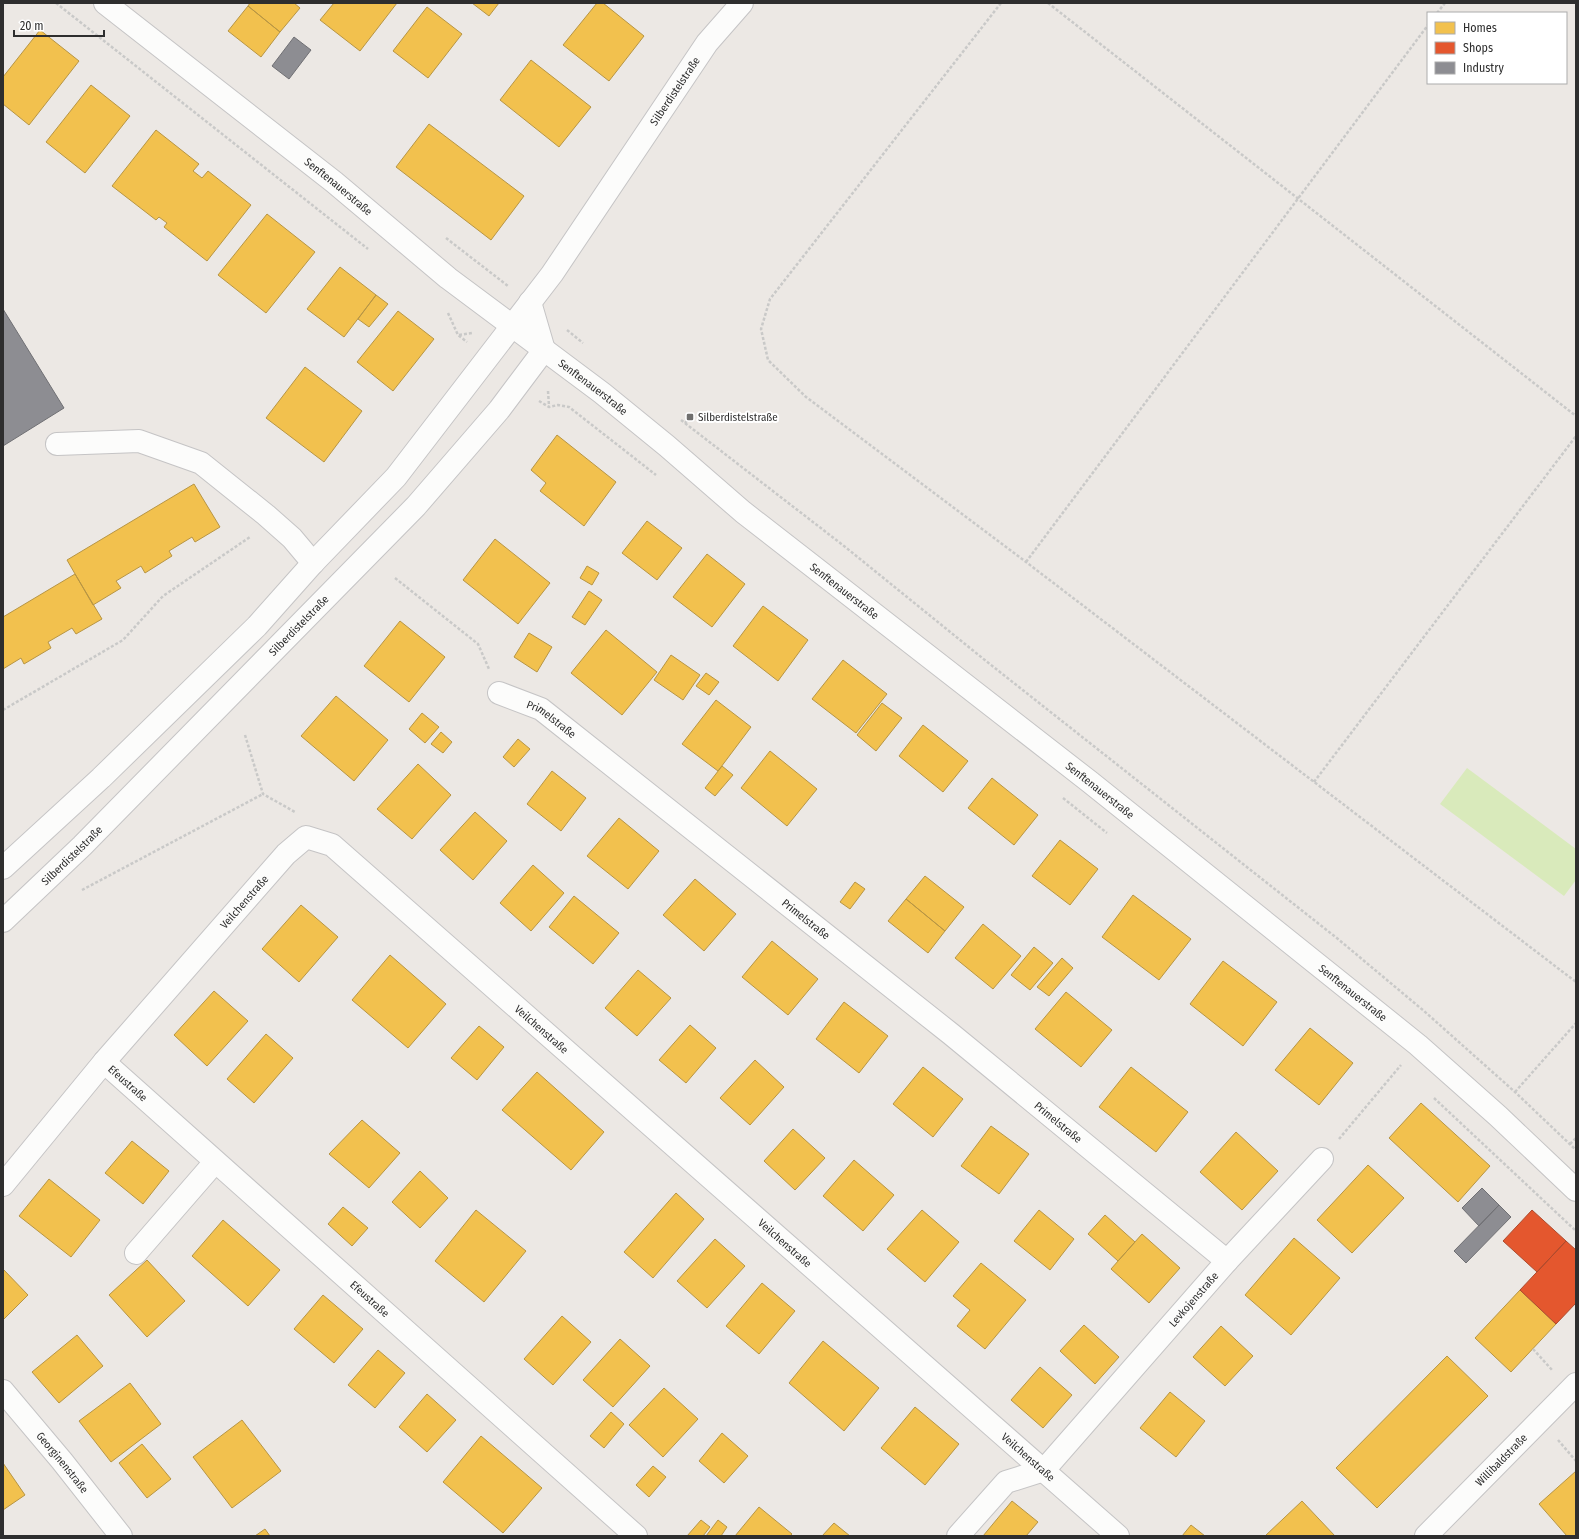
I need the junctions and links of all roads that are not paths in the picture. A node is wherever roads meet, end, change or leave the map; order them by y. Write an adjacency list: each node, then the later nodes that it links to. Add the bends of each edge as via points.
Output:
1 (105, 3): 4 (street, Senftenauerstraße, via 334,182 448,278)
2 (742, 3): 3 (street, Silberdistelstraße, via 707,43 552,274)
3 (530, 302): 4 (street, Silberdistelstraße); 5 (street)
4 (512, 326): 5 (street, Senftenauerstraße); 7 (street, Silberdistelstraße, via 396,477)
5 (544, 350): 10 (street, Silberdistelstraße, via 499,410 416,506 82,846); 15 (street, Senftenauerstraße, via 602,393 743,512 1090,782 1418,1045)
6 (57, 444): 7 (street, via 139,441 201,462 292,538)
7 (313, 563): 9 (street, Silberdistelstraße, via 257,626 101,778)
8 (498, 693): 17 (street, Primelstraße, via 541,709 951,1034)
9 (3, 868)
10 (3, 921)
11 (104, 1062): 13 (street, Efeustraße); 14 (street, Veilchenstraße); 20 (street, Veilchenstraße, via 286,854 306,837 332,845)
12 (1322, 1160): 17 (street, Levkojenstraße)
13 (215, 1162): 16 (street); 23 (street, Efeustraße)
14 (3, 1185)
15 (1576, 1190)
16 (136, 1253)
17 (1227, 1260): 20 (street, Levkojenstraße)
18 (1576, 1384): 21 (street, Willibaldstraße)
19 (3, 1391): 22 (street, Georginenstraße)
20 (1044, 1470): 24 (street, via 1006,1482); 25 (street, Veilchenstraße)
21 (1431, 1534)
22 (120, 1536)
23 (636, 1536)
24 (958, 1536)
25 (1118, 1536)

